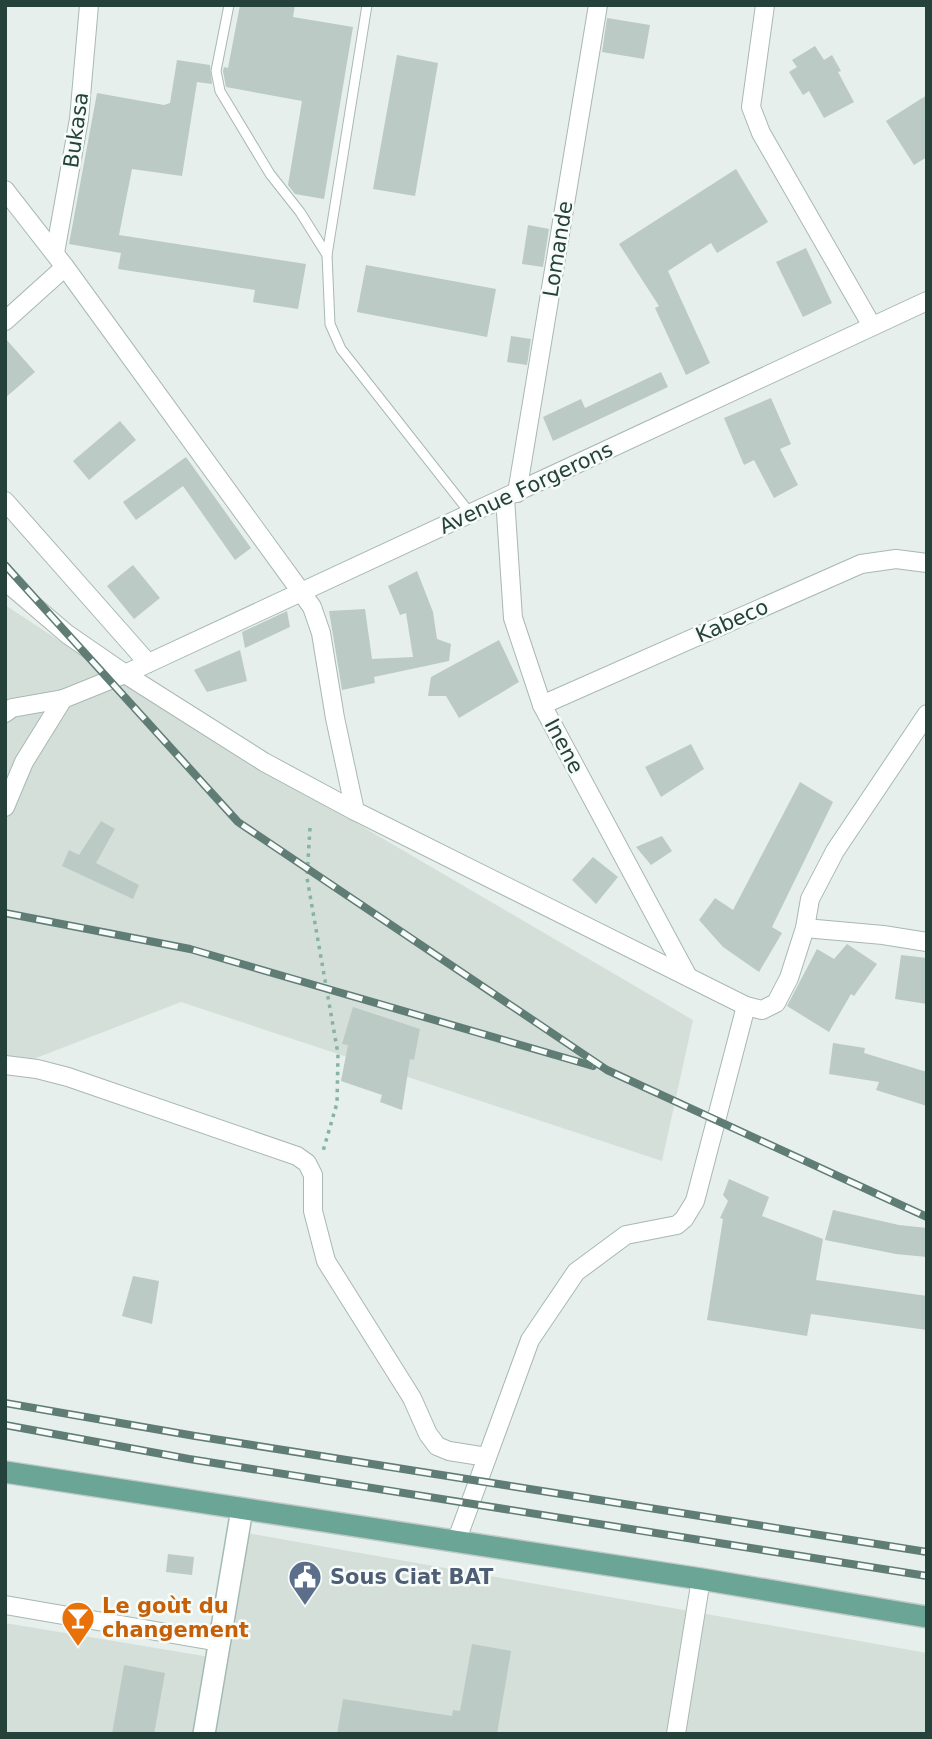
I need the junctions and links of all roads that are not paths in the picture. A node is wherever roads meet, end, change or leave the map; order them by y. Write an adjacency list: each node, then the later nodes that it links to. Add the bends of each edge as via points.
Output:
1 (89, 5): 8 (street, Bukasa)
2 (229, 5): 7 (lane, via 216,71 220,92)
3 (367, 5): 7 (lane)
4 (598, 5): 12 (street, Lomande)
5 (765, 5): 11 (street, via 751,107 761,133)
6 (5, 190): 8 (street)
7 (327, 255): 14 (lane, via 330,324 341,349)
8 (60, 260): 10 (street); 17 (street)
9 (927, 301): 11 (street, Avenue Forgerons)
10 (5, 321)
11 (872, 326): 12 (street, Avenue Forgerons)
12 (511, 495): 14 (street, Avenue Forgerons); 21 (street, Inene, via 513,618)
13 (5, 500): 18 (street)
14 (470, 513): 17 (street, Avenue Forgerons)
15 (927, 563): 21 (street, Kabeco, via 896,559 861,564)
16 (5, 581): 19 (street, via 67,634)
17 (300, 591): 18 (street, Avenue Forgerons); 25 (street, via 312,607 321,633)
18 (148, 663): 19 (street, Avenue Forgerons)
19 (125, 674): 20 (street, Avenue Forgerons); 25 (street, via 264,762)
20 (63, 699): 22 (street, Avenue Forgerons); 24 (street, via 24,762)
21 (542, 705): 28 (street, Inene)
22 (5, 713)
23 (927, 714): 26 (street, via 835,851 810,899)
24 (5, 807)
25 (355, 811): 28 (street)
26 (805, 928): 27 (street); 29 (street, via 776,1003 762,1010)
27 (927, 942)
28 (687, 975): 29 (street)
29 (746, 1006): 31 (street, via 695,1201 677,1225 626,1236 576,1272 530,1340)
30 (5, 1065): 31 (street, via 68,1076 307,1163 313,1175 313,1211 326,1261 412,1398 428,1434 437,1446 449,1451)
31 (487, 1457): 34 (street)
32 (5, 1472): 33 (main road)
33 (242, 1509): 34 (main road); 38 (street)
34 (456, 1542): 35 (main road)
35 (701, 1579): 37 (main road); 40 (street)
36 (5, 1605): 38 (street)
37 (927, 1617)
38 (219, 1642): 39 (street)
39 (204, 1734)
40 (676, 1734)

